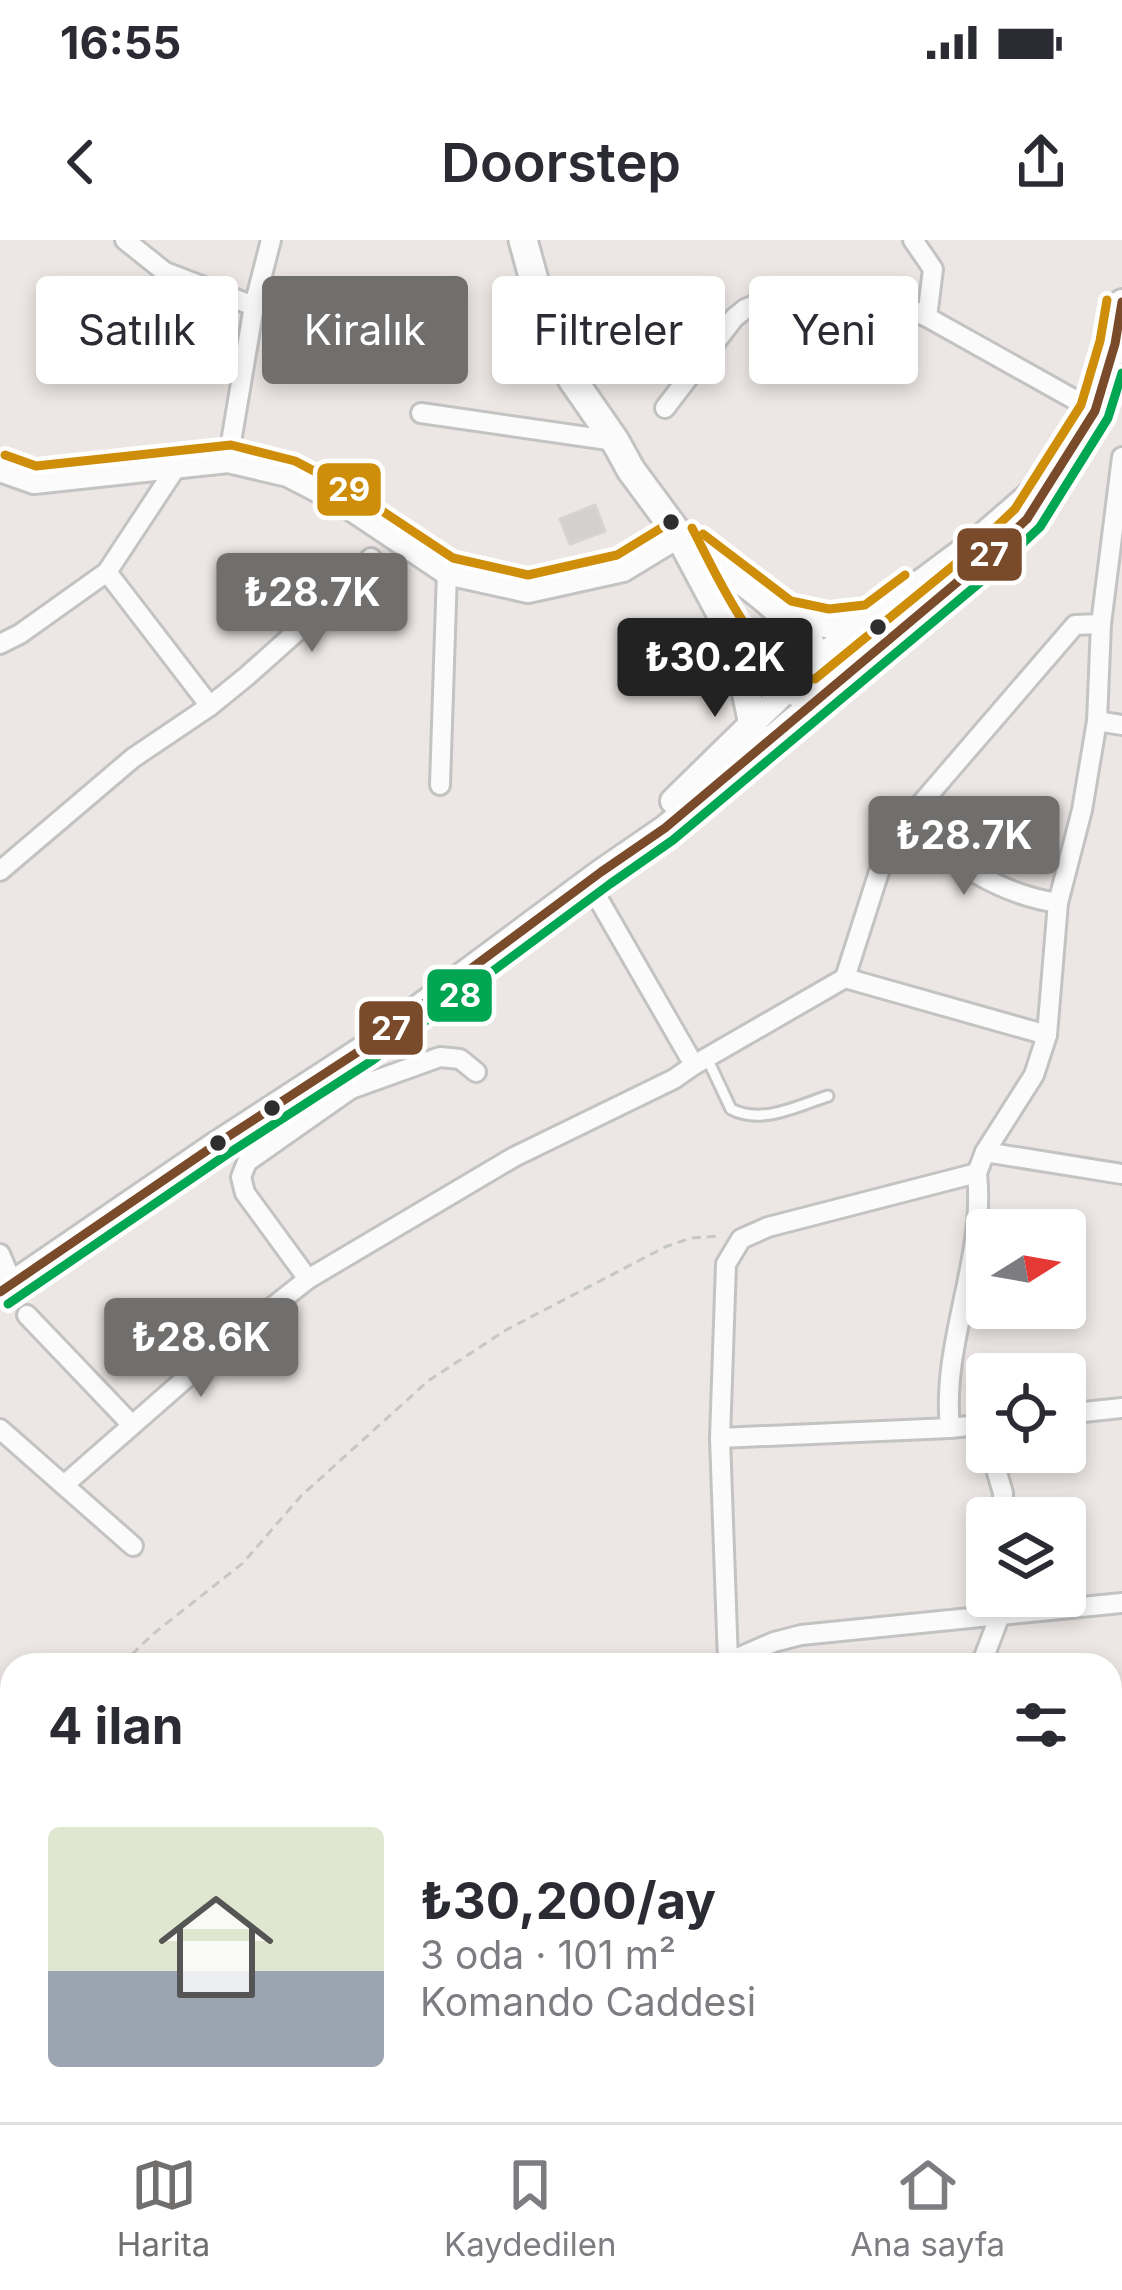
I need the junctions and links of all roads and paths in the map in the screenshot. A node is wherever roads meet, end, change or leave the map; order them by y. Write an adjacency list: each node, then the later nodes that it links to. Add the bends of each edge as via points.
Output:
1 (125, 240): 6 (street, via 165,272)
2 (271, 240): 6 (street)
3 (523, 240): 12 (main road, via 572,379)
4 (913, 240): 7 (street, via 933,268)
5 (1122, 302): 8 (street)
6 (254, 306): 14 (street)
7 (927, 317): 9 (street, via 884,297 759,303 734,319); 10 (street)
8 (1113, 376): 10 (street)
9 (665, 408)
10 (1095, 411): 16 (street)
11 (421, 413): 12 (street)
12 (615, 441): 18 (main road)
13 (1122, 458): 24 (street)
14 (228, 460): 15 (street); 21 (street, via 289,474)
15 (177, 466): 17 (street, via 34,482); 20 (street)
16 (1062, 467): 23 (street); 29 (street, via 1027,519)
17 (4, 474)
18 (679, 535): 21 (street, via 623,569 528,590); 22 (main road); 25 (main road)
19 (371, 558): 30 (street)
20 (107, 572): 26 (street); 30 (street)
21 (447, 572): 34 (street)
22 (785, 615): 23 (main road, via 828,624); 27 (main road)
23 (871, 619): 27 (street)
24 (1101, 624): 31 (street); 35 (street, via 1075,625)
25 (736, 642): 28 (main road); 32 (main road)
26 (0, 644)
27 (819, 658): 28 (street); 29 (main road)
28 (786, 689): 29 (main road); 32 (street)
29 (823, 693): 37 (street)
30 (210, 706): 36 (street, via 134,758)
31 (1097, 721): 33 (street); 38 (street)
32 (753, 725): 37 (street)
33 (1122, 725)
34 (440, 785)
35 (907, 820): 38 (street, via 986,880); 39 (street, via 886,850)
36 (0, 871)
37 (595, 877): 41 (street); 50 (street, via 364,1048)
38 (1058, 903): 40 (street)
39 (844, 978): 40 (street); 41 (street)
40 (1047, 1035): 44 (street, via 1034,1075)
41 (701, 1062): 43 (lane, via 731,1109 747,1116); 49 (street, via 514,1157)
42 (476, 1072): 49 (street, via 440,1057 351,1089 247,1162 244,1192)
43 (827, 1096)
44 (985, 1152): 45 (street); 46 (street)
45 (977, 1173): 47 (street); 55 (street, via 980,1210 948,1384)
46 (1122, 1174)
47 (741, 1239): 58 (street, via 726,1264); 65 (path, via 664,1247 457,1360 301,1496 243,1563)
48 (0, 1254): 50 (street)
49 (308, 1279): 54 (street)
50 (6, 1287)
51 (27, 1316): 54 (street)
52 (1122, 1408): 53 (street)
53 (1086, 1412)
54 (132, 1425): 59 (street)
55 (950, 1428): 57 (street); 58 (street)
56 (0, 1429): 59 (street)
57 (966, 1429)
58 (720, 1438): 66 (street)
59 (64, 1485): 60 (street)
60 (133, 1546)
61 (1122, 1603): 62 (street)
62 (1086, 1604)
63 (966, 1610): 67 (street, via 801,1635)
64 (996, 1617): 68 (street)
65 (133, 1653)
66 (725, 1653)
67 (748, 1653)
68 (985, 1653)

